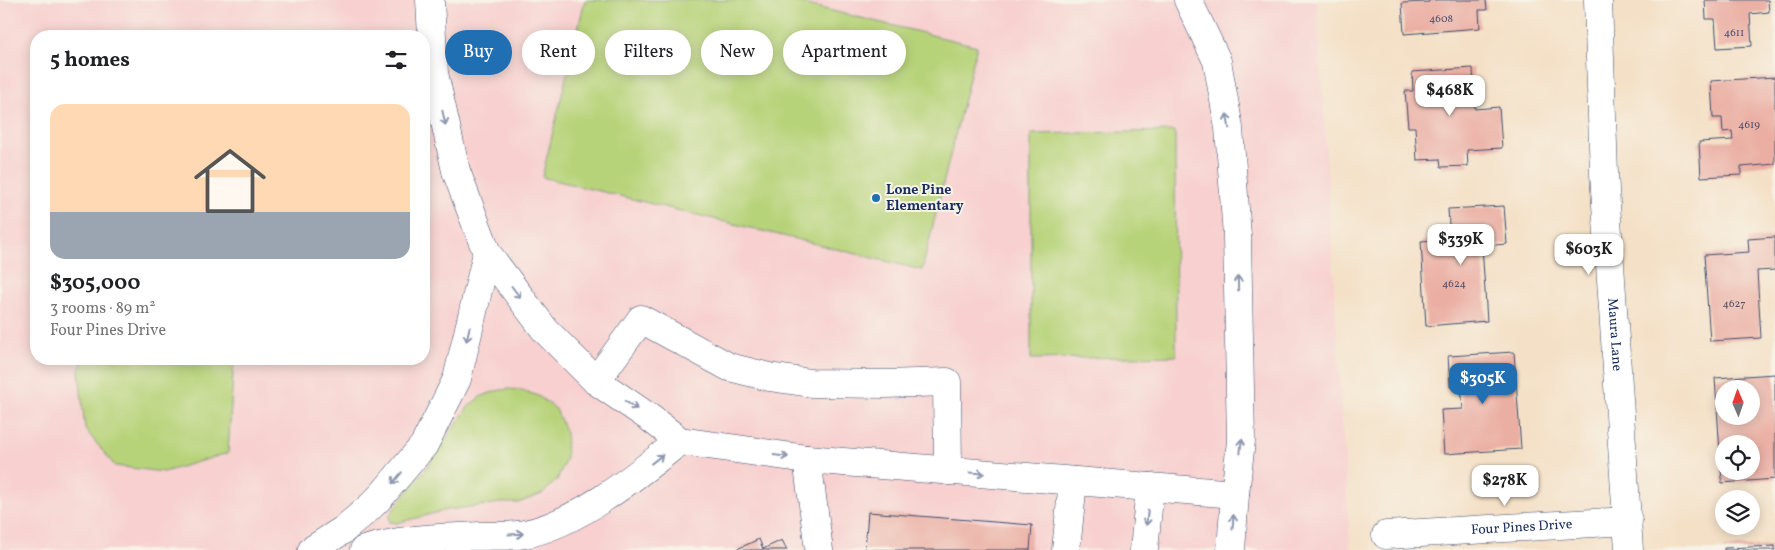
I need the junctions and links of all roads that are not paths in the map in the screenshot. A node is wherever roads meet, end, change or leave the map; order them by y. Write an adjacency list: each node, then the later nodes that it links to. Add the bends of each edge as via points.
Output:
1 (430, 0): 4 (street, one-way to 4, via 434,73 456,171)
2 (1188, 0): 11 (street, one-way to 2, via 1241,431 1237,236 1229,128 1217,61)
3 (1598, 0): 12 (street, Maura Lane, via 1604,174)
4 (487, 253): 5 (street, one-way to 5, via 545,330); 14 (street, one-way to 14, via 457,378 424,446 382,496 343,530)
5 (596, 381): 6 (street, one-way to 6); 8 (street, via 641,319 728,367 769,377 811,383 947,382)
6 (680, 441): 7 (street, one-way to 7); 15 (street, one-way to 6, via 417,538 524,534 561,523 592,505)
7 (807, 459): 8 (street); 16 (street)
8 (948, 471): 9 (street, one-way to 9)
9 (1073, 481): 10 (street); 17 (street)
10 (1150, 487): 11 (street); 18 (street, one-way to 18)
11 (1235, 494): 19 (street, one-way to 11)
12 (1628, 521): 13 (street, Four Pines Drive); 20 (street, Maura Lane)
13 (1386, 535)
14 (312, 550)
15 (364, 550)
16 (819, 550)
17 (1066, 550)
18 (1144, 550)
19 (1231, 550)
20 (1629, 550)

